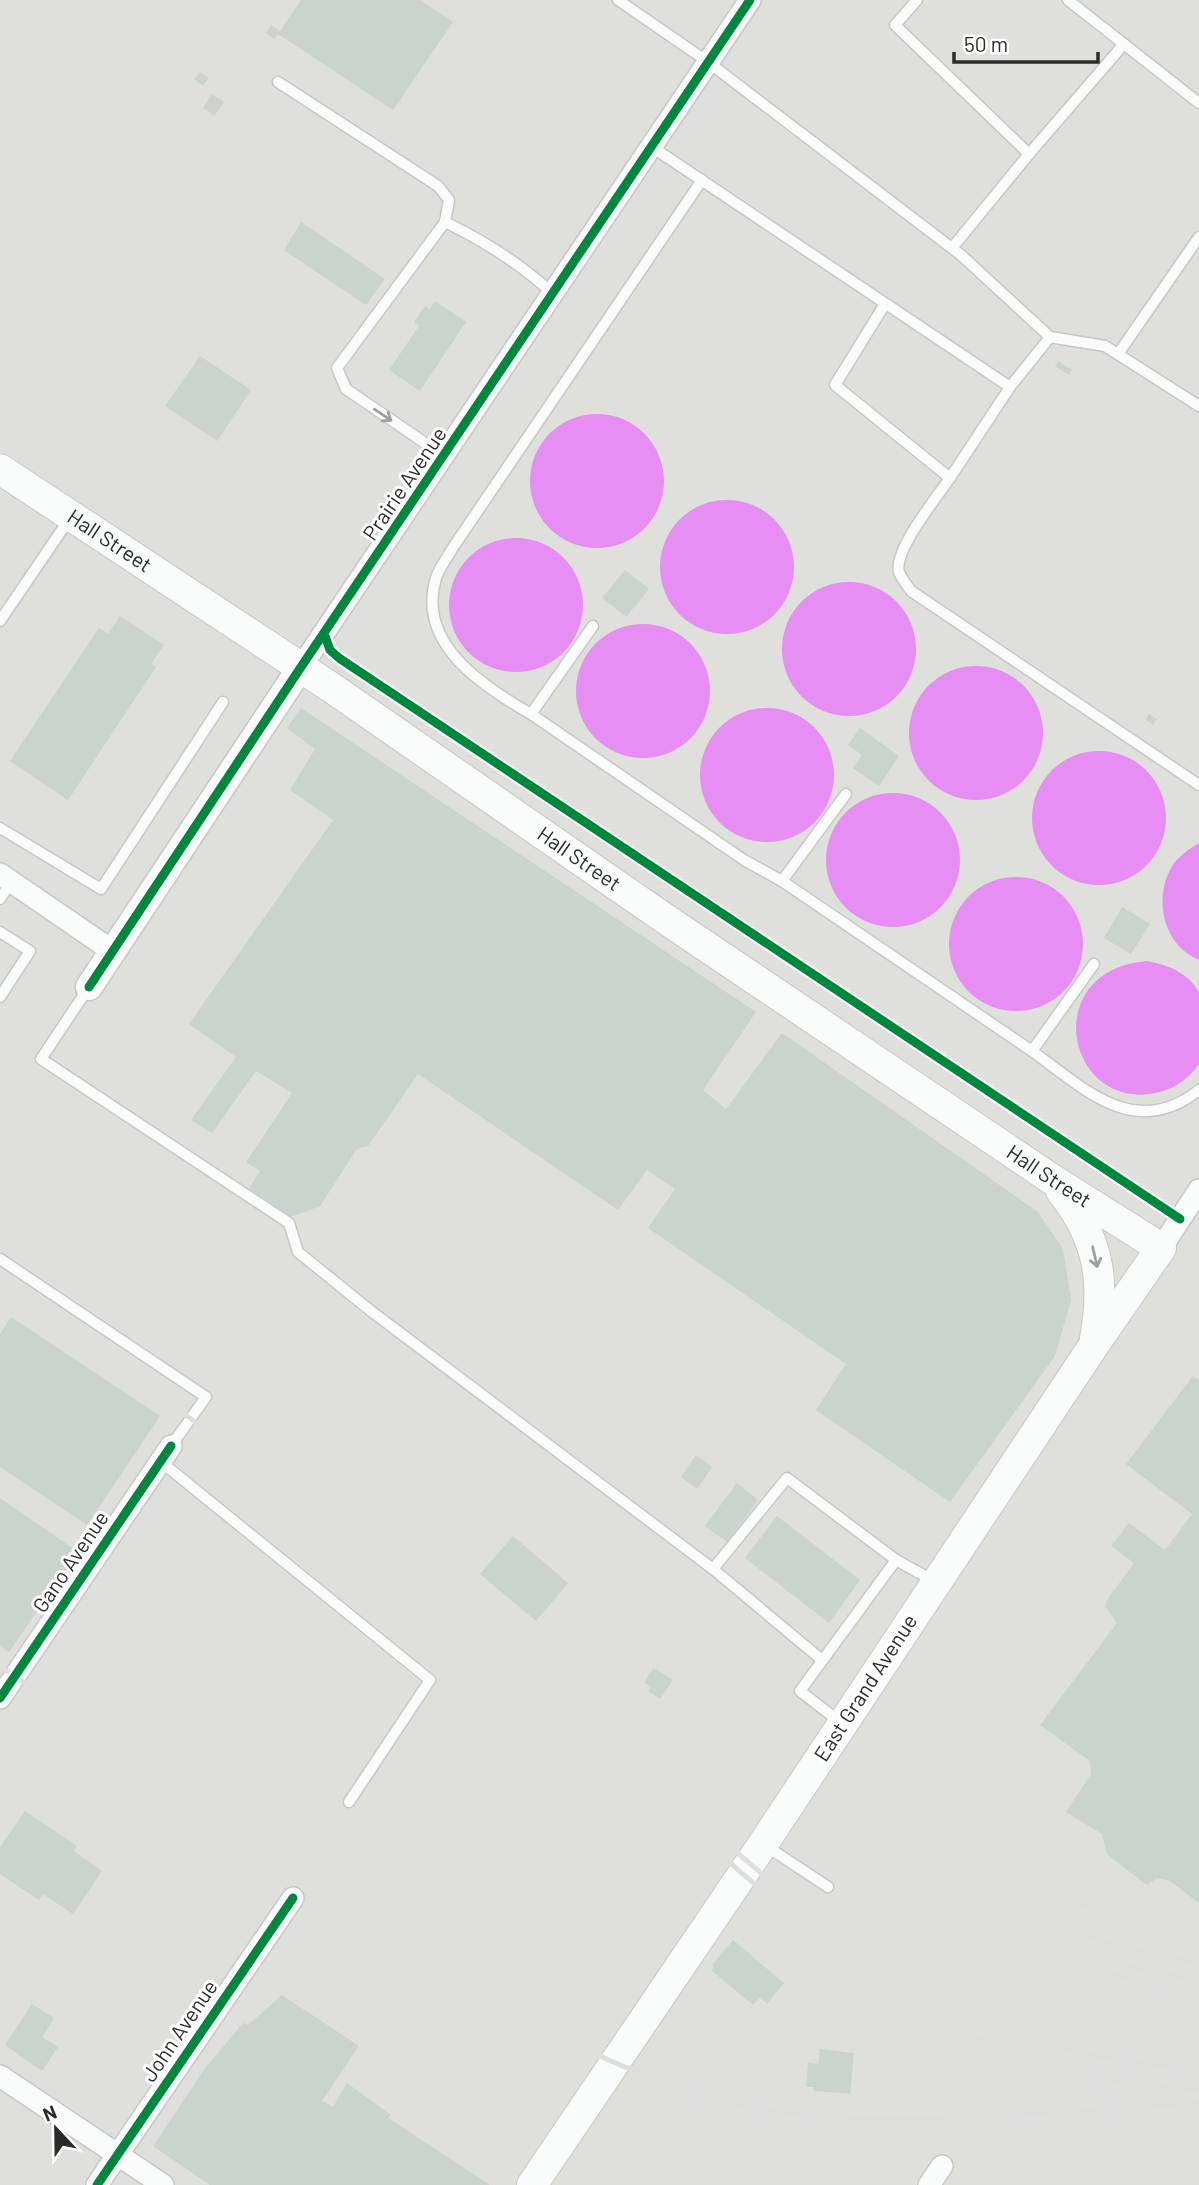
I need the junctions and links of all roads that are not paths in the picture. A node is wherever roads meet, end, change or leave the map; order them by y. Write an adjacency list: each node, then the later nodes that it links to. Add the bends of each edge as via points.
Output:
1 (618, 0): 6 (lane)
2 (750, 0): 6 (street, Prairie Avenue)
3 (917, 0): 10 (lane, via 895,25)
4 (1068, 0): 5 (lane)
5 (1124, 44): 8 (lane); 10 (lane)
6 (708, 62): 9 (street, Prairie Avenue); 14 (lane)
7 (278, 82): 12 (lane, via 438,186 449,200)
8 (1199, 103)
9 (652, 147): 11 (lane); 15 (street, Prairie Avenue)
10 (1029, 154): 14 (lane)
11 (702, 180): 16 (lane); 29 (lane, via 437,575 432,598 445,645 461,666)
12 (445, 222): 15 (lane, via 530,273); 21 (lane, one-way to 21, via 337,368 346,390)
13 (1197, 243): 18 (lane)
14 (952, 247): 17 (lane)
15 (553, 294): 21 (street, Prairie Avenue)
16 (885, 304): 19 (lane); 23 (lane, via 835,386)
17 (1050, 337): 18 (lane, via 1105,346); 19 (lane)
18 (1118, 354): 20 (lane)
19 (1010, 387): 23 (lane)
20 (1199, 406)
21 (444, 456): 27 (street, Prairie Avenue)
22 (0, 469): 24 (main road, Hall Street)
23 (950, 478): 30 (lane, via 898,559 899,573 911,591)
24 (71, 516): 25 (lane); 27 (main road, Hall Street)
25 (0, 621)
26 (593, 626): 29 (lane)
27 (301, 667): 36 (street, Prairie Avenue); 42 (main road, Hall Street)
28 (223, 702): 32 (lane, via 101,889)
29 (531, 714): 33 (lane, via 744,860)
30 (1199, 785)
31 (846, 794): 33 (lane)
32 (0, 828)
33 (782, 881): 40 (lane)
34 (4, 885): 36 (street)
35 (0, 932): 39 (lane, via 30,951)
36 (114, 952): 38 (street, Prairie Avenue)
37 (1094, 964): 40 (lane)
38 (89, 987): 49 (lane, via 41,1059 289,1223 298,1252)
39 (0, 998)
40 (1032, 1051): 41 (lane, via 1114,1107 1132,1112 1172,1107)
41 (1199, 1090)
42 (1050, 1178): 44 (main road, Hall Street); 46 (main road, one-way to 46, via 1086,1226 1094,1248 1100,1293)
43 (1199, 1190): 44 (street, East Grand Avenue)
44 (1161, 1248): 46 (main road, East Grand Avenue)
45 (0, 1259): 47 (lane, via 206,1397)
46 (1094, 1345): 50 (main road, East Grand Avenue)
47 (166, 1453): 52 (street, Gano Avenue); 54 (lane, via 430,1680)
48 (896, 1560): 49 (lane, via 787,1478); 50 (lane); 51 (lane)
49 (713, 1569): 51 (lane)
50 (936, 1582): 53 (main road, East Grand Avenue)
51 (822, 1660): 53 (lane, via 800,1691)
52 (0, 1698)
53 (842, 1724): 55 (main road, East Grand Avenue)
54 (349, 1802)
55 (763, 1844): 56 (lane); 63 (main road, East Grand Avenue)
56 (828, 1887)
57 (292, 1898): 59 (street, John Avenue)
58 (0, 2076): 59 (street)
59 (118, 2154): 61 (street, John Avenue); 62 (street)
60 (942, 2166): 64 (street)
61 (97, 2185)
62 (163, 2185)
63 (532, 2185)
64 (929, 2185)

